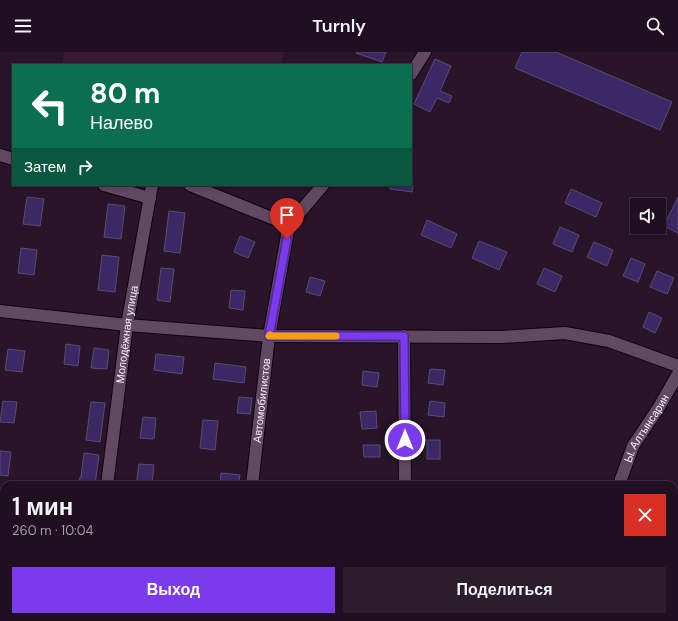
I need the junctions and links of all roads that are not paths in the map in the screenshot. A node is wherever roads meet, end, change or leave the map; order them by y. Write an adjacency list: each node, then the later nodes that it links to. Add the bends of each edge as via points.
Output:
1 (425, 52): 2 (street)
2 (412, 72)
3 (0, 156): 4 (street)
4 (12, 159)
5 (108, 186): 9 (street)
6 (152, 186): 9 (street, Молодёжная улица)
7 (192, 186): 10 (street)
8 (322, 186): 10 (street)
9 (150, 198): 12 (street, Молодёжная улица)
10 (289, 225): 13 (street, Автомобилистов)
11 (0, 311): 12 (street)
12 (127, 326): 13 (street); 17 (street, Молодёжная улица)
13 (269, 336): 14 (street); 18 (street, Автомобилистов)
14 (404, 336): 15 (street, via 502,337 565,333 609,341); 19 (street)
15 (678, 366)
16 (678, 374): 20 (street, Ы. Алтынсарин, via 633,446)
17 (108, 481)
18 (252, 481)
19 (405, 481)
20 (621, 481)

